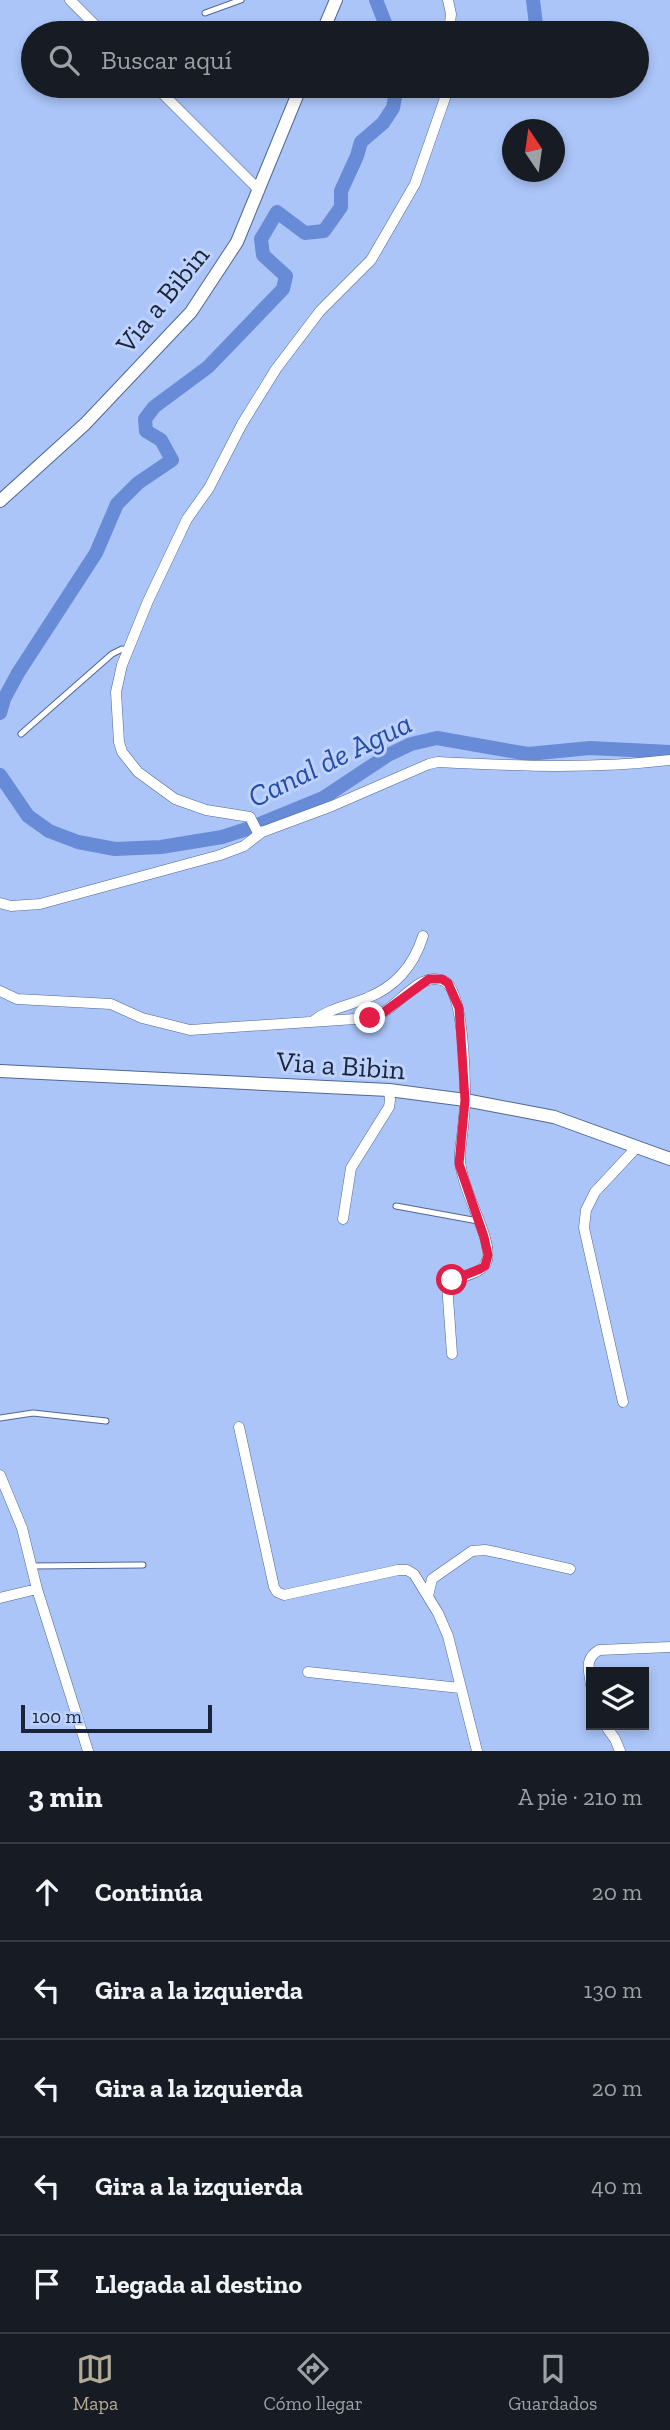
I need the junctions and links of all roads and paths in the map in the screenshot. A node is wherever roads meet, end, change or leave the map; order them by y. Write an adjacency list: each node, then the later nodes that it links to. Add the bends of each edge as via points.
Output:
1 (70, 0): 6 (street)
2 (241, 0): 5 (lane)
3 (336, 0): 7 (street)
4 (448, 0): 8 (street)
5 (205, 13)
6 (91, 21)
7 (327, 21)
8 (450, 21)
9 (167, 98): 12 (street)
10 (296, 98): 12 (street, Via a Bibin)
11 (445, 98): 14 (street, via 415,184 371,260 320,311 269,380 187,519)
12 (258, 190): 13 (street, Via a Bibin, via 237,242 191,312 85,424)
13 (0, 501)
14 (128, 650): 15 (lane, via 112,654); 17 (street, via 116,692 122,752 138,772 175,799 250,817)
15 (20, 734)
16 (670, 760): 17 (street, via 532,767 438,762)
17 (259, 830): 18 (street, via 244,846 220,855 40,904)
18 (0, 903)
19 (424, 936): 21 (street, via 406,971 384,990 324,1012)
20 (0, 991): 21 (street, via 18,999 111,1004 142,1018 190,1030)
21 (312, 1022): 24 (street, via 370,1018 429,979 442,979 459,1008)
22 (0, 1071): 23 (street, Via a Bibin)
23 (389, 1090): 24 (street, Via a Bibin); 28 (street, via 389,1107 351,1168)
24 (465, 1100): 25 (street, Via a Bibin, via 554,1117); 29 (street, via 459,1164)
25 (636, 1147): 26 (street, Via a Bibin); 31 (street, via 596,1192 586,1210 584,1228)
26 (670, 1159)
27 (396, 1206): 29 (lane)
28 (343, 1219)
29 (478, 1222): 30 (street, via 488,1255 485,1266 447,1284)
30 (452, 1354)
31 (622, 1402)
32 (0, 1418): 33 (lane, via 33,1413)
33 (106, 1421)
34 (239, 1427): 40 (street, via 277,1592 296,1593 407,1570)
35 (0, 1475): 37 (street, via 22,1528)
36 (144, 1565): 37 (lane)
37 (31, 1566): 39 (street)
38 (570, 1569): 40 (street, via 500,1552 472,1551 432,1579)
39 (37, 1589): 41 (street); 47 (street)
40 (428, 1597): 45 (street, via 448,1636)
41 (0, 1598)
42 (670, 1647): 43 (street, via 599,1650 591,1654)
43 (588, 1667)
44 (308, 1672): 45 (street)
45 (460, 1688): 48 (street)
46 (609, 1730): 49 (street)
47 (88, 1751)
48 (477, 1751)
49 (620, 1751)

